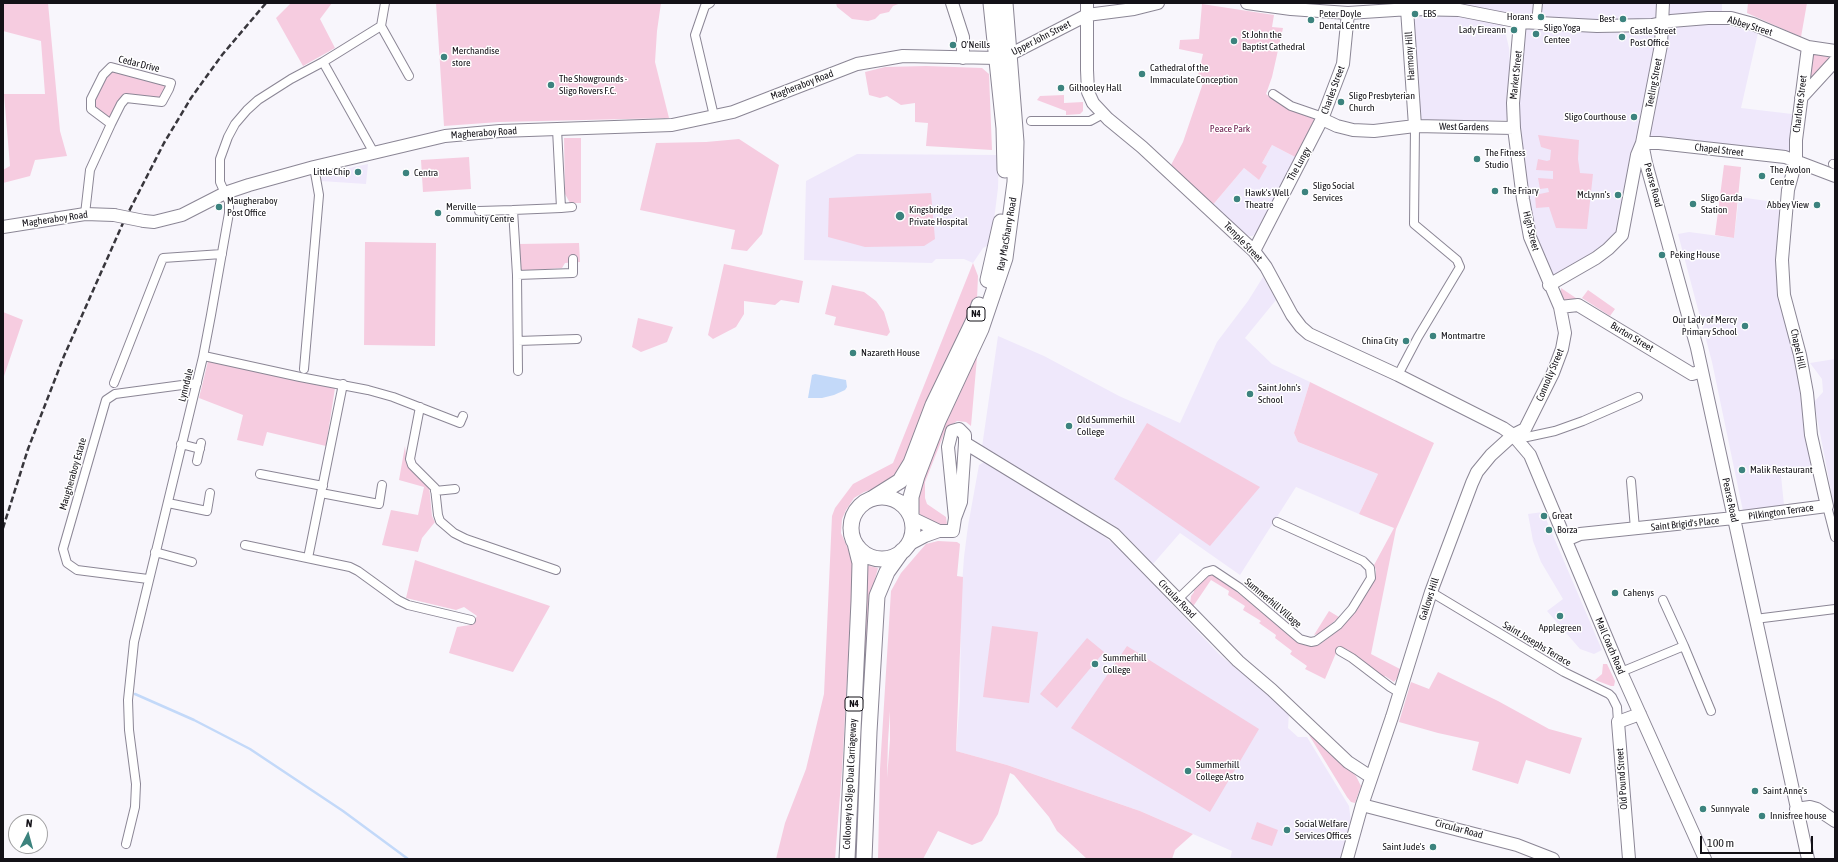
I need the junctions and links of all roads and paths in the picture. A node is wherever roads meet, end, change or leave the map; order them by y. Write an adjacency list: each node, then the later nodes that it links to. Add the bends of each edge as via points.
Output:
1 (386, 3): 16 (street)
2 (710, 3): 27 (street, via 705,6 695,35)
3 (952, 3): 20 (street, via 963,37)
4 (991, 3): 19 (highway, N4)
5 (1005, 3): 19 (highway, N4)
6 (1158, 3): 11 (street, Upper John Street, via 1134,9)
7 (1247, 3): 12 (street, Abbey Street)
8 (1538, 3): 15 (street)
9 (1664, 3): 14 (street, Teeling Street)
10 (1409, 7): 12 (street, Abbey Street); 13 (street, Abbey Street, via 1459,10); 31 (street, Harmony Hill)
11 (1087, 9): 19 (street, Upper John Street); 26 (street, Temple Street, via 1088,92 1093,103)
12 (1348, 14): 28 (street, Charles Street, via 1343,64)
13 (1520, 22): 15 (street, Abbey Street); 32 (street, Market Street, via 1513,103)
14 (1663, 23): 15 (street, Abbey Street, via 1604,26); 17 (street, Abbey Street, via 1730,18); 34 (street, Teeling Street)
15 (1536, 24)
16 (380, 26): 22 (street, Lynndale); 23 (street)
17 (1808, 47): 18 (street, Abbey Street); 25 (street, Charlotte Street)
18 (1835, 52)
19 (1003, 56): 20 (street, Upper John Street); 80 (highway, Ray MacSharry Road / N4, via 1006,154 1000,224 992,265 974,320 933,405 911,464 900,481); 83 (highway, Ray MacSharry Road / N4, via 1016,142 1015,182 1005,258 982,329 938,421 917,476 911,497)
20 (966, 58): 27 (street, Magheraboy Road, via 903,56 857,64 733,112)
21 (1835, 61): 25 (street)
22 (323, 62): 35 (street); 41 (street, Lynndale, via 258,100 235,124 220,159 220,182)
23 (409, 76)
24 (1272, 94): 28 (street, via 1292,106)
25 (1801, 98): 36 (street, Charlotte Street)
26 (1103, 114): 29 (street, via 1090,121); 48 (street, Temple Street)
27 (714, 116): 33 (street, Magheraboy Road, via 672,125)
28 (1323, 118): 31 (street, West Gardens, via 1353,130 1374,131); 48 (street, The Lungy)
29 (1031, 121)
30 (111, 124): 30 (street, Cedar Drive, via 91,109 91,99 102,74 111,67 171,83 162,102 126,98); 46 (street, Cedar Drive, via 90,170)
31 (1415, 126): 32 (street, West Gardens); 60 (street, via 1414,224 1457,260 1460,267)
32 (1514, 128): 52 (street, High Street, via 1530,237)
33 (557, 129): 35 (street, Magheraboy Road, via 456,134); 43 (street)
34 (1642, 143): 36 (street, Chapel Street, via 1777,156); 39 (street, Teeling Street, via 1638,149); 40 (street, Pearse Road)
35 (374, 153): 37 (street, Magheraboy Road)
36 (1796, 161): 38 (street, Chapel Street); 82 (street, Chapel Hill, via 1790,176 1784,230 1784,295 1800,355 1811,435)
37 (314, 167): 41 (street, Magheraboy Road); 57 (street, via 319,195)
38 (1834, 168)
39 (1632, 182): 40 (street); 52 (street, Teeling Street, via 1623,231 1619,239 1596,258)
40 (1652, 185): 59 (street, Pearse Road)
41 (225, 194): 46 (street, Magheraboy Road, bridge, via 182,215 154,222 114,215); 49 (street, Lynndale, via 229,202 229,213)
42 (572, 207): 43 (street)
43 (561, 208): 44 (street)
44 (513, 210): 45 (street); 51 (street)
45 (479, 211)
46 (85, 214): 47 (street, Magheraboy Road)
47 (3, 227)
48 (1254, 250): 60 (street, Temple Street, via 1292,315 1309,334)
49 (222, 254): 56 (street, Lynndale); 62 (street, via 163,258)
50 (573, 259): 51 (street, via 573,273)
51 (516, 275): 55 (street)
52 (1550, 284): 53 (street, Connolly Street)
53 (1560, 308): 59 (street, Burton Street, via 1578,305 1692,374); 68 (street, Connolly Street, via 1565,333 1562,349 1525,429)
54 (578, 339): 55 (street)
55 (518, 341): 58 (street)
56 (204, 356): 61 (street, Lynndale); 63 (street)
57 (304, 369)
58 (518, 371)
59 (1702, 371): 85 (street, Pearse Road)
60 (1398, 375): 67 (street, Temple Street)
61 (197, 382): 70 (street, Lynndale); 98 (street, Maugheraboy Estate, via 115,394 106,400 63,549 67,562 77,570)
62 (114, 383)
63 (342, 384): 65 (street, via 374,391); 77 (street)
64 (1638, 397): 68 (street, via 1555,431 1527,437)
65 (420, 407): 66 (street, via 460,423); 78 (street, via 410,459 412,465 432,482)
66 (463, 416)
67 (1498, 426): 68 (street, Temple Street); 71 (street)
68 (1513, 434): 71 (street, Gallows Hill); 90 (street, Mail Coach Road, via 1530,455)
69 (965, 443): 84 (street, via 961,502); 84 (street, Circular Road, via 966,437 963,432 959,429 952,431 948,454); 100 (street, Circular Road, via 1114,534)
70 (181, 444): 72 (street, via 200,446); 81 (street, Lynndale)
71 (1491, 455): 99 (street, Gallows Hill, via 1474,477)
72 (197, 461)
73 (260, 474): 77 (street)
74 (1631, 481): 87 (street)
75 (382, 485): 77 (street, via 379,504)
76 (455, 489): 78 (street)
77 (322, 490): 95 (street)
78 (435, 491): 97 (street, via 440,521 454,533)
79 (210, 493): 81 (street, via 207,511)
80 (873, 498): 83 (highway, via 891,498 906,507); 91 (highway, N4, via 858,508 853,516 851,525)
81 (168, 503): 94 (street, Lynndale)
82 (1827, 506): 85 (street, Pilkington Terrace); 89 (street, Chapel Hill)
83 (911, 517): 88 (street); 93 (highway, N4, via 913,532)
84 (955, 518): 88 (street, via 953,531)
85 (1734, 518): 87 (street, Saint Brigid's Place); 103 (street, Pearse Road)
86 (1277, 522): 100 (street, Summerhill Village, via 1363,561 1370,568 1371,578 1352,609 1338,625 1316,641 1300,639 1240,588 1213,570 1206,572)
87 (1635, 529): 90 (street, Saint Brigid's Place, via 1580,534)
88 (939, 531): 93 (street)
89 (1835, 537)
90 (1566, 540): 107 (street, Mail Coach Road)
91 (855, 543): 93 (highway, via 868,555 886,559); 115 (highway, Collooney to Sligo Dual Carriageway / N4, via 860,563)
92 (246, 545): 95 (street)
93 (905, 548): 113 (highway, Collooney to Sligo Dual Carriageway / N4, via 887,572 877,596)
94 (155, 552): 96 (street); 98 (street, Lynndale)
95 (308, 558): 104 (street, via 358,571 398,600 408,604)
96 (192, 562)
97 (556, 570)
98 (148, 579): 118 (street, Lynndale, via 134,642 128,700 136,784 135,808)
99 (1431, 592): 108 (street, Gallows Hill); 111 (street, Saint Josephs Terrace, via 1564,672 1609,694 1617,707)
100 (1177, 600): 112 (street, Circular Road, via 1238,661 1348,762)
101 (1663, 600): 105 (street)
102 (1835, 609): 103 (street)
103 (1755, 619): 116 (street, Pearse Road)
104 (471, 620)
105 (1684, 646): 107 (street); 109 (street)
106 (1340, 651): 108 (street)
107 (1621, 672): 110 (street, Mail Coach Road)
108 (1400, 692): 112 (street, Gallows Hill)
109 (1711, 711)
110 (1640, 714): 111 (street); 126 (street, Mail Coach Road)
111 (1618, 722): 125 (street, Old Pound Street)
112 (1371, 777): 114 (street, Gallows Hill)
113 (866, 797): 121 (highway, Collooney to Sligo Dual Carriageway / N4); 122 (highway, N4)
114 (1362, 806): 123 (street, Gallows Hill); 124 (street, Circular Road, via 1517,844)
115 (849, 807): 119 (highway, N4); 120 (highway, Collooney to Sligo Dual Carriageway / N4)
116 (1796, 809): 117 (street, via 1817,809); 127 (street, Pearse Road)
117 (1835, 821)
118 (126, 844)
119 (842, 859)
120 (847, 859)
121 (864, 859)
122 (870, 859)
123 (1347, 859)
124 (1553, 859)
125 (1628, 859)
126 (1705, 859)
127 (1808, 859)

